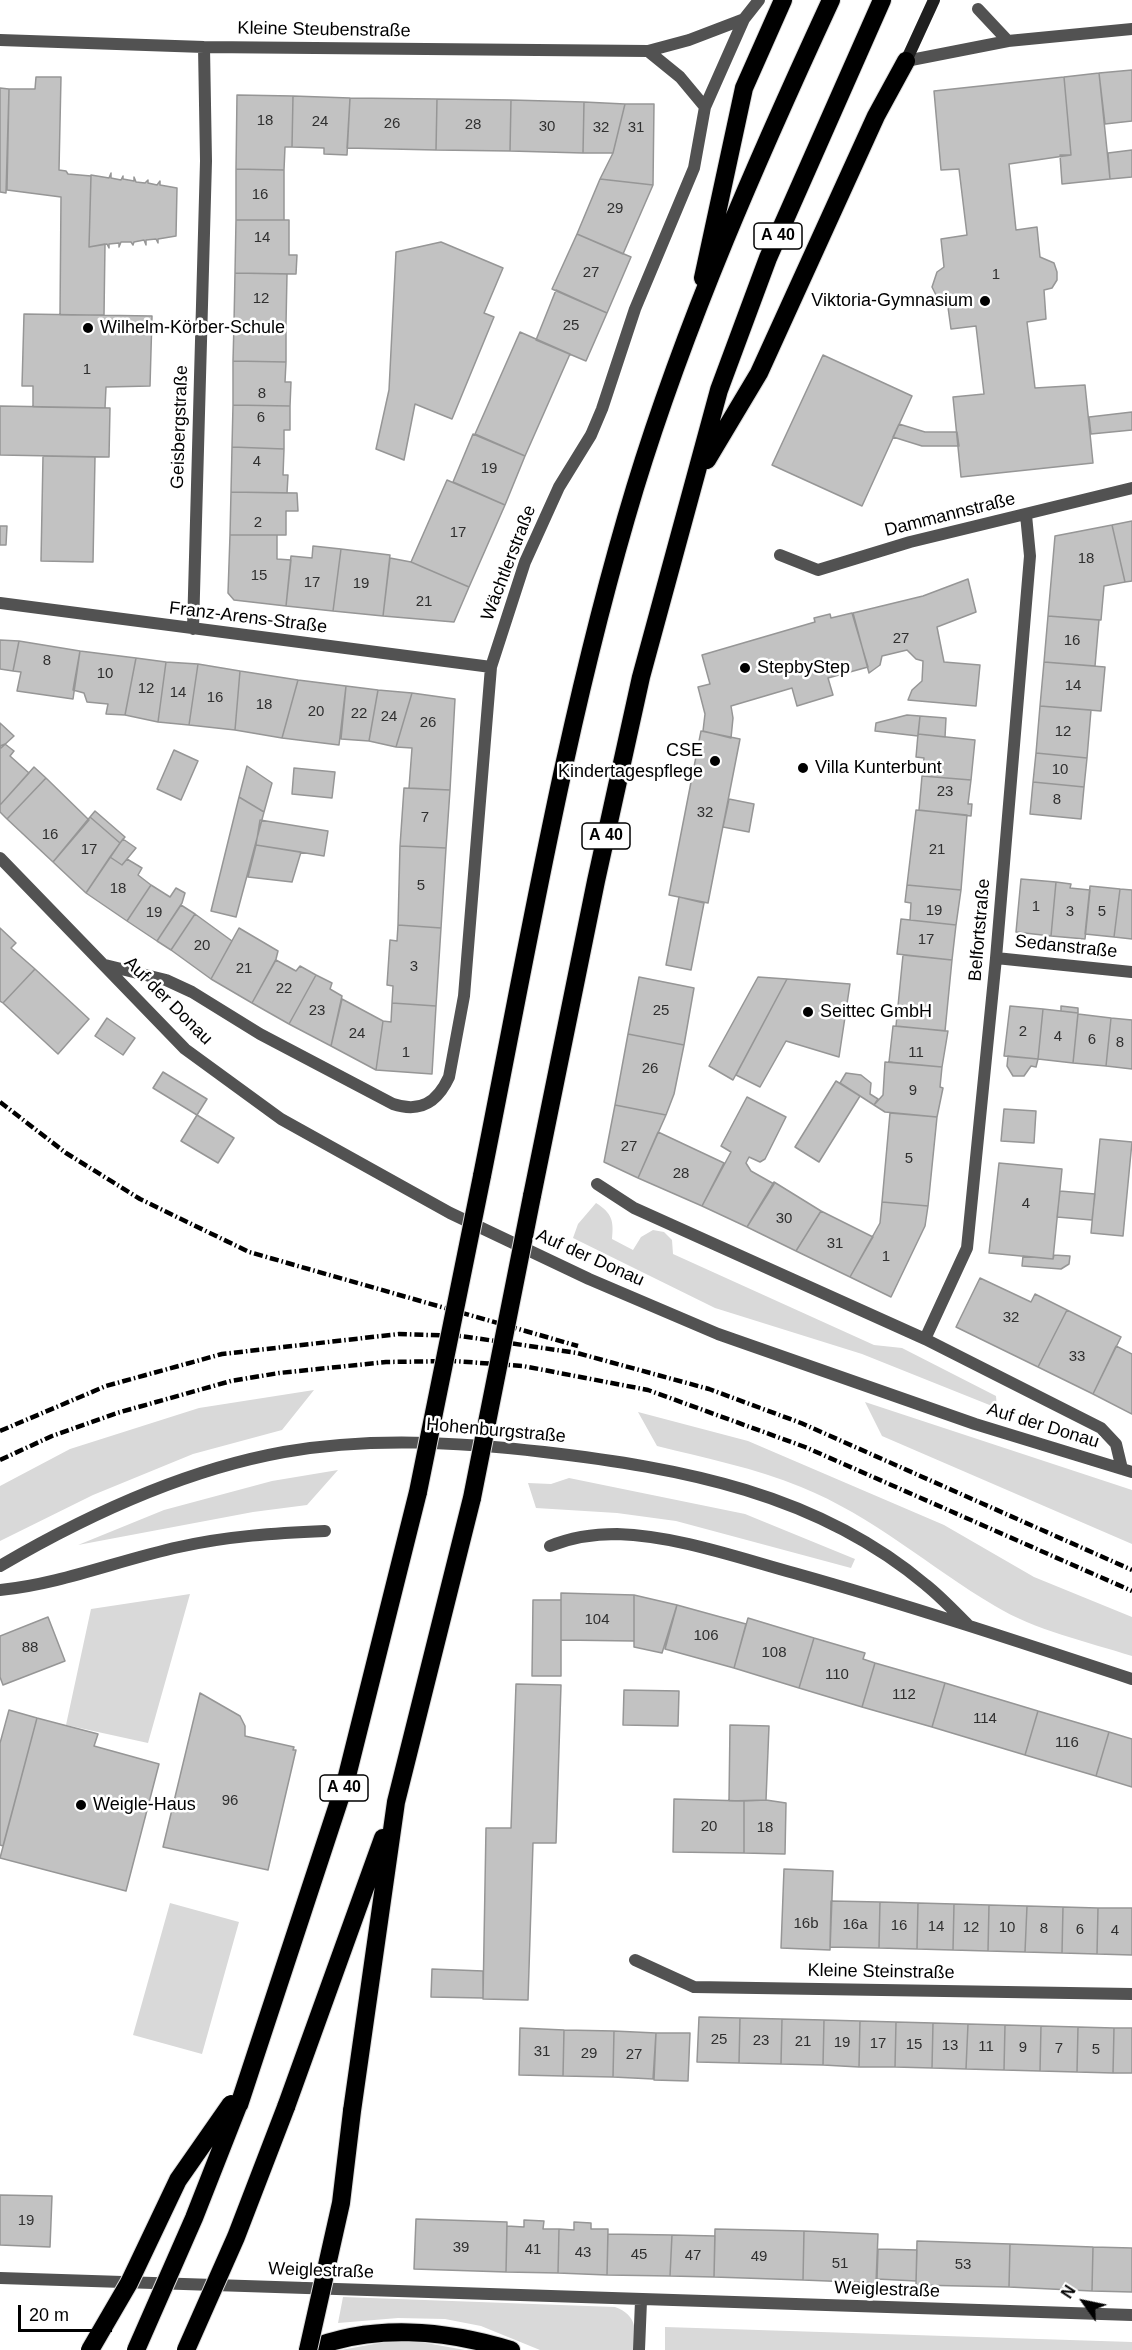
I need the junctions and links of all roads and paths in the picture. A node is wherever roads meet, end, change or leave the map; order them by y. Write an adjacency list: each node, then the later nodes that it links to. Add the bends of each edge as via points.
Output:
1 (759, 0): 7 (street, Wächtlerstraße)
2 (783, 0): 15 (highway, via 744,88)
3 (831, 0): 15 (highway, A 40, via 781,108)
4 (882, 0): 16 (highway, A 40, via 768,258 718,390)
5 (934, 0): 13 (main road)
6 (978, 9): 10 (street)
7 (744, 19): 12 (street, Kleine Steubenstraße); 14 (street, Wächtlerstraße)
8 (1132, 29): 10 (street)
9 (0, 40): 11 (street, Kleine Steubenstraße)
10 (1008, 41): 13 (street)
11 (204, 47): 12 (street, Kleine Steubenstraße); 21 (street, Geisbergstraße, via 206,161)
12 (648, 51): 14 (street, via 680,77)
13 (906, 61): 16 (highway, via 876,116 759,372)
14 (705, 107): 22 (street, Wächtlerstraße, via 694,168 635,309 602,409 559,487 525,562)
15 (692, 327): 40 (highway, A 40, bridge, via 636,487 570,730 418,1492 346,1780 249,2078)
16 (695, 479): 37 (highway, A 40, bridge, via 641,677 471,1498)
17 (1132, 488): 18 (street, Dammannstraße)
18 (1026, 515): 19 (street, Dammannstraße, via 910,542 818,570); 24 (street, Belfortstraße, via 1030,556)
19 (780, 555)
20 (0, 603): 21 (street, Franz-Arens-Straße)
21 (193, 629): 22 (street, Franz-Arens-Straße)
22 (491, 667): 27 (street, Wächtlerstraße, via 465,996 449,1077 435,1099 418,1108 406,1108)
23 (0, 858): 25 (street, Auf der Donau)
24 (996, 958): 26 (street, Sedanstraße); 29 (street, Belfortstraße, via 966,1248)
25 (105, 964): 27 (street, Auf der Donau, via 156,977 192,992); 30 (street, Auf der Donau, via 185,1049 272,1112 450,1213 718,1334 975,1424)
26 (1132, 972)
27 (365, 1092)
28 (597, 1184): 29 (street, Auf der Donau, via 634,1208)
29 (925, 1340): 30 (street, Auf der Donau, via 1101,1428 1116,1443)
30 (1127, 1471)
31 (325, 1532): 34 (street, via 255,1534 190,1545 27,1587)
32 (550, 1546): 35 (street, Hohenburgstraße, via 589,1535 618,1534 685,1543)
33 (0, 1566): 35 (street, Hohenburgstraße, via 104,1510 205,1472 284,1452 380,1443 454,1442 674,1470 776,1499 822,1519 901,1566)
34 (0, 1590)
35 (968, 1624): 36 (street, Hohenburgstraße)
36 (1132, 1679)
37 (396, 1802): 44 (highway, bridge, via 341,2204); 47 (highway, A 40, bridge, via 286,2107 236,2237)
38 (635, 1960): 39 (street, Kleine Steinstraße, via 694,1987)
39 (1132, 1994)
40 (235, 2105): 45 (highway, bridge, via 178,2180 129,2283); 46 (highway, bridge, via 194,2218)
41 (0, 2278): 42 (street, Weiglestraße)
42 (641, 2301): 43 (street, Weiglestraße); 49 (street)
43 (1132, 2315)
44 (310, 2349): 48 (highway, via 384,2332 419,2332 452,2335)
45 (90, 2350)
46 (136, 2350)
47 (186, 2350)
48 (511, 2350)
49 (639, 2350)

